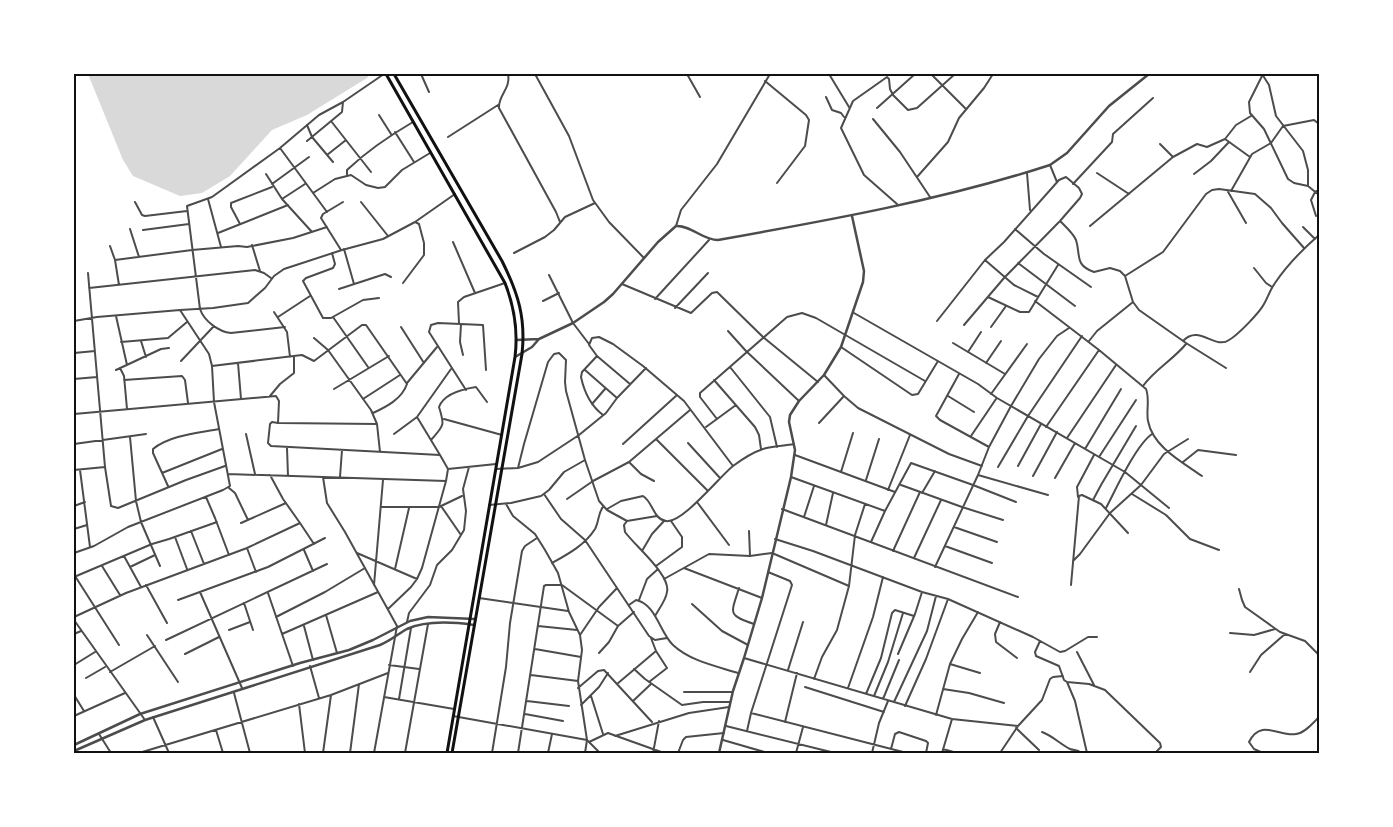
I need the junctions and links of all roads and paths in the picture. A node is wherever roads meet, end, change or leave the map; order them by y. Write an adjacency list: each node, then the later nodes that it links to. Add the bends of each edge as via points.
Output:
1 (385, 74): 20 (main road); 26 (street)
2 (394, 74): 18 (main road)
3 (420, 74): 21 (street)
4 (508, 74): 27 (street, via 508,86)
5 (535, 74): 88 (street, via 569,136)
6 (686, 74): 23 (street)
7 (770, 74): 17 (street)
8 (829, 74): 28 (street)
9 (884, 74): 16 (street)
10 (915, 74): 22 (street)
11 (931, 74): 19 (street)
12 (955, 74): 19 (street)
13 (993, 74): 30 (street)
14 (1149, 74): 59 (street, via 1109,106 1067,153)
15 (1262, 74): 32 (street, via 1249,102); 39 (street, via 1269,85 1276,116)
16 (886, 77): 22 (street); 28 (street)
17 (765, 82): 70 (street, via 810,120 805,146); 102 (street, via 717,164 681,210)
18 (400, 84): 20 (main road); 193 (main road, via 512,281 520,306)
19 (942, 85): 22 (street, via 912,110 905,108); 30 (street)
20 (394, 87): 36 (main road)
21 (429, 92)
22 (892, 95): 29 (street)
23 (700, 97)
24 (826, 97): 33 (street, via 832,110)
25 (1153, 98): 71 (street, via 1113,134 1112,142)
26 (343, 102): 35 (street, via 342,112); 37 (street)
27 (498, 105): 43 (street); 98 (street)
28 (849, 107): 33 (street)
29 (877, 108)
30 (966, 109): 67 (street, via 948,142)
31 (379, 115): 41 (street)
32 (1251, 116): 44 (street, via 1236,125); 48 (street, via 1262,127)
33 (844, 117): 89 (street, via 842,132 864,175)
34 (872, 119): 67 (street)
35 (331, 121): 42 (street); 45 (street)
36 (414, 122): 40 (street); 51 (main road)
37 (307, 124): 42 (street); 50 (street)
38 (1319, 124): 39 (street, via 1314,120)
39 (1283, 126): 48 (street); 73 (street, via 1303,151)
40 (395, 132): 41 (street); 58 (street)
41 (391, 135): 56 (street)
42 (312, 137): 46 (street); 52 (street)
43 (448, 137)
44 (1225, 139): 47 (street); 54 (street, via 1207,147 1197,144)
45 (346, 140): 52 (street); 56 (street)
46 (307, 141)
47 (1229, 142): 55 (street); 65 (street)
48 (1270, 143): 55 (street); 73 (street, via 1288,179)
49 (1160, 144): 54 (street)
50 (280, 148): 60 (street); 83 (street)
51 (431, 152): 58 (street); 79 (main road)
52 (327, 154): 57 (street)
53 (309, 157): 60 (street)
54 (1173, 157): 80 (street)
55 (1250, 157): 75 (street)
56 (360, 158): 61 (street); 66 (street, via 347,170)
57 (333, 162)
58 (414, 162): 66 (street, via 385,187 372,187 354,175)
59 (1050, 165): 62 (street); 68 (street)
60 (294, 168): 69 (street); 72 (street)
61 (371, 172)
62 (1027, 173): 82 (street); 92 (street)
63 (266, 174): 72 (street)
64 (1097, 174): 80 (street)
65 (1194, 174)
66 (347, 176): 78 (street)
67 (917, 177): 82 (street)
68 (1057, 182): 71 (street, via 1064,177); 92 (street)
69 (306, 183): 78 (street); 84 (street)
70 (776, 183)
71 (1073, 184): 96 (street, via 1081,196)
72 (272, 185): 84 (street); 101 (street, via 231,203)
73 (1308, 186): 77 (street)
74 (1227, 190): 75 (street); 99 (street); 136 (street, via 1212,190 1206,194 1163,252)
75 (1231, 190): 120 (street, via 1258,196)
76 (1319, 190): 77 (street)
77 (1316, 192): 81 (street); 95 (street, via 1311,200)
78 (313, 193): 93 (street)
79 (455, 194): 97 (street); 142 (main road)
80 (1129, 194): 103 (street)
81 (1319, 195)
82 (930, 197): 89 (street)
83 (208, 199): 91 (street, via 189,204); 110 (street)
84 (282, 199): 90 (street)
85 (135, 202): 91 (street, via 145,216)
86 (342, 202): 93 (street)
87 (361, 202): 112 (street)
88 (595, 202): 98 (street); 126 (street)
89 (897, 204): 94 (street)
90 (288, 206): 101 (street); 109 (street)
91 (188, 211): 100 (street)
92 (1030, 211): 107 (street)
93 (327, 212): 104 (street, via 321,218)
94 (852, 216): 114 (street); 167 (street, via 864,272)
95 (1316, 216)
96 (1060, 221): 118 (street); 136 (street, via 1076,239 1078,258 1083,266 1094,272 1105,268 1117,270)
97 (415, 222): 112 (street); 141 (street, via 419,224 424,242 424,255)
98 (560, 222): 124 (street, via 545,237)
99 (1246, 223)
100 (189, 224): 108 (street); 121 (street)
101 (240, 224): 110 (street)
102 (676, 226): 114 (street, via 683,226); 126 (street)
103 (1090, 226)
104 (327, 227): 109 (street); 122 (street)
105 (1303, 227): 113 (street)
106 (130, 229): 125 (street)
107 (1015, 229): 118 (street); 128 (street)
108 (143, 230)
109 (312, 232): 116 (street)
110 (218, 233): 119 (street)
111 (1319, 235): 113 (street)
112 (388, 236): 122 (street)
113 (1315, 239): 120 (street)
114 (709, 240): 157 (street)
115 (453, 242): 151 (street)
116 (252, 245): 119 (street); 132 (street)
117 (110, 246): 127 (street)
118 (1034, 246): 129 (street); 130 (street)
119 (221, 248): 121 (street)
120 (1304, 248): 148 (street)
121 (192, 250): 125 (street); 137 (street)
122 (342, 250): 123 (street); 144 (street)
123 (332, 253): 140 (street, via 288,267); 153 (street, via 333,268 303,281)
124 (514, 253)
125 (139, 257): 127 (street)
126 (644, 258): 145 (street)
127 (115, 260): 146 (street)
128 (985, 260): 139 (street); 174 (street)
129 (1018, 263): 139 (street); 143 (street)
130 (1058, 265): 143 (street); 147 (street)
131 (1254, 268): 148 (street)
132 (260, 271): 137 (street); 140 (street)
133 (88, 273): 149 (street)
134 (708, 273): 163 (street)
135 (549, 275): 152 (street)
136 (1125, 276): 160 (street)
137 (196, 277): 146 (street); 164 (street)
138 (391, 277): 144 (street, via 385,274)
139 (1004, 278): 154 (street); 155 (street)
140 (272, 279): 164 (street, via 248,303)
141 (403, 283)
142 (505, 283): 151 (street); 192 (main road, via 513,309)
143 (1046, 283): 155 (street); 162 (street)
144 (354, 284): 150 (street)
145 (622, 284): 157 (street); 176 (street, via 604,302)
146 (119, 285): 149 (street)
147 (1090, 287)
148 (1272, 287): 197 (street, via 1263,306 1228,341 1220,342 1194,334)
149 (89, 288): 171 (street)
150 (340, 289)
151 (476, 292): 175 (street, via 458,302)
152 (559, 293): 158 (street); 176 (street)
153 (310, 296): 169 (street); 170 (street, via 323,318)
154 (988, 296): 161 (street); 177 (street)
155 (1038, 297): 159 (street)
156 (379, 298): 170 (street, via 360,301)
157 (655, 299): 163 (street)
158 (543, 301)
159 (1035, 301): 161 (street, via 1026,313); 182 (street)
160 (1133, 302): 196 (street); 197 (street, via 1139,310)
161 (1006, 306): 179 (street)
162 (1075, 306)
163 (675, 308): 188 (street, via 691,314 717,292)
164 (200, 309): 165 (street); 178 (street)
165 (180, 310): 168 (street); 173 (street)
166 (274, 312): 169 (street)
167 (855, 312): 185 (street); 221 (street)
168 (116, 316): 171 (street); 198 (street)
169 (278, 317): 180 (street)
170 (333, 317): 186 (street)
171 (93, 318): 172 (street); 208 (street)
172 (74, 321)
173 (187, 321): 191 (street); 194 (street, via 168,338)
174 (937, 321)
175 (460, 323): 203 (street, via 431,325 429,332); 213 (street); 235 (street, via 483,325)
176 (574, 323): 190 (street); 202 (street)
177 (964, 325)
178 (214, 326): 180 (street, via 231,333); 191 (street)
179 (991, 326)
180 (285, 327): 217 (street)
181 (401, 327): 223 (street)
182 (1069, 328): 187 (street); 271 (street, via 1057,336 1039,359)
183 (728, 331): 209 (street)
184 (981, 332): 210 (street)
185 (846, 335): 188 (street, via 802,313 787,317); 204 (street); 246 (street)
186 (347, 336): 206 (street); 214 (street, via 366,325); 229 (street)
187 (1082, 336): 196 (street); 279 (street)
188 (763, 337): 209 (street); 247 (street)
189 (314, 338): 206 (street)
190 (539, 339): 193 (street); 212 (street)
191 (201, 340): 220 (street); 227 (street)
192 (516, 340): 193 (street); 219 (main road)
193 (523, 340): 212 (main road)
194 (141, 341): 198 (street); 216 (street)
195 (1001, 341): 224 (street)
196 (1089, 341): 207 (street)
197 (1183, 341): 200 (street)
198 (121, 342): 226 (street)
199 (952, 343): 210 (street)
200 (1186, 343): 233 (street); 250 (street)
201 (1027, 344): 239 (street)
202 (589, 345): 215 (street); 232 (street, via 592,338 602,338)
203 (437, 347): 223 (street); 231 (street)
204 (841, 347): 240 (street); 246 (street, via 912,395 918,394)
205 (169, 348): 216 (street)
206 (328, 350): 218 (street, via 314,361 302,356); 244 (street)
207 (1099, 350): 225 (street); 288 (street)
208 (95, 351): 211 (street); 241 (street)
209 (746, 351): 228 (street); 265 (street)
210 (968, 352): 224 (street)
211 (74, 353)
212 (522, 354): 219 (street); 341 (main road)
213 (464, 355)
214 (389, 356): 229 (street); 237 (street)
215 (597, 356): 236 (street); 249 (street)
216 (146, 357): 226 (street)
217 (290, 357): 218 (street); 222 (street)
218 (294, 357): 256 (street, via 294,373)
219 (515, 358): 297 (main road)
220 (181, 360)
221 (938, 361): 238 (street); 246 (street)
222 (238, 363): 227 (street); 262 (street)
223 (424, 363): 248 (street)
224 (986, 363): 239 (street)
225 (1116, 364): 250 (street); 302 (street)
226 (127, 365): 230 (street)
227 (212, 366): 266 (street)
228 (730, 366): 245 (street); 313 (street, via 770,417)
229 (368, 367): 244 (street)
230 (120, 368): 234 (street); 243 (street)
231 (451, 368): 254 (street); 280 (street)
232 (646, 368): 249 (street); 257 (street)
233 (1226, 368)
234 (116, 370)
235 (486, 370)
236 (584, 370): 252 (street); 269 (street, via 581,379)
237 (401, 374): 248 (street); 263 (street)
238 (959, 374): 255 (street); 259 (street)
239 (1005, 374): 255 (street)
240 (824, 375): 247 (street); 258 (street)
241 (98, 377): 242 (street); 273 (street)
242 (74, 379)
243 (124, 380): 268 (street, via 182,376 186,380); 272 (street)
244 (349, 380): 251 (street); 263 (street)
245 (714, 380): 270 (street); 282 (street, via 699,395)
246 (925, 381)
247 (818, 382): 265 (street)
248 (407, 383): 276 (street, via 393,402)
249 (630, 384): 260 (street)
250 (1143, 386): 296 (street, via 1148,392 1147,420)
251 (334, 389)
252 (605, 389): 260 (street); 269 (street)
253 (1121, 389): 318 (street)
254 (466, 390): 267 (street, via 476,387); 281 (street, via 449,395 441,403)
255 (991, 394): 261 (street)
256 (270, 396): 262 (street); 283 (street, via 279,399)
257 (677, 396): 274 (street); 311 (street)
258 (844, 396): 284 (street); 299 (street, via 858,408)
259 (948, 396): 275 (street); 300 (street, via 937,418)
260 (617, 398): 278 (street)
261 (997, 398): 271 (street); 300 (street)
262 (242, 399): 266 (street)
263 (363, 399): 276 (street)
264 (1136, 400): 326 (street)
265 (799, 401): 312 (street, via 789,418)
266 (214, 402): 268 (street); 290 (street)
267 (487, 402)
268 (188, 403): 272 (street)
269 (592, 404): 278 (street)
270 (736, 405): 282 (street); 319 (street, via 756,430)
271 (1012, 406): 279 (street); 314 (street)
272 (127, 409): 273 (street)
273 (100, 410): 277 (street); 307 (street)
274 (691, 410): 289 (street); 306 (street)
275 (974, 412)
276 (372, 413): 285 (street)
277 (74, 414)
278 (603, 415): 298 (street)
279 (1028, 416): 286 (street); 338 (street)
280 (417, 417): 295 (street); 305 (street)
281 (444, 419): 297 (street); 305 (street)
282 (718, 419): 289 (street)
283 (278, 423): 285 (street); 315 (street, via 270,424 268,443 274,448)
284 (819, 423)
285 (377, 424): 321 (street)
286 (1040, 424): 288 (street); 334 (street)
287 (1136, 426): 331 (street)
288 (1046, 427): 291 (street)
289 (706, 428): 332 (street)
290 (219, 429): 316 (street); 347 (street, via 181,437 155,447 154,454)
291 (1057, 432): 302 (street); 353 (street)
292 (853, 433): 345 (street)
293 (146, 434): 301 (street)
294 (246, 434): 349 (street)
295 (394, 434)
296 (1152, 434): 320 (street); 346 (street)
297 (502, 435): 337 (main road)
298 (579, 435): 327 (street); 339 (street, via 538,462); 339 (street, via 565,386 566,360 556,353 548,362)
299 (910, 435): 333 (street, via 957,458); 371 (street)
300 (971, 436): 314 (street)
301 (130, 437): 307 (street); 385 (street)
302 (1067, 438): 309 (street)
303 (879, 439): 362 (street)
304 (1188, 439): 320 (street)
305 (431, 440): 322 (street)
306 (656, 440): 328 (street); 372 (street)
307 (104, 441): 310 (street); 335 (street)
308 (688, 443): 358 (street)
309 (1076, 443): 318 (street); 359 (street)
310 (74, 444)
311 (623, 444)
312 (794, 444): 313 (street); 323 (street)
313 (777, 447): 319 (street)
314 (990, 447): 333 (street)
315 (287, 448): 317 (street); 352 (street)
316 (222, 449): 330 (street); 347 (street)
317 (342, 449): 321 (street); 355 (street)
318 (1084, 449): 324 (street)
319 (762, 450): 332 (street)
320 (1167, 451): 329 (street); 367 (street)
321 (380, 452): 322 (street)
322 (440, 455): 340 (street)
323 (795, 455): 345 (street); 356 (street)
324 (1094, 455): 326 (street); 381 (street, via 1077,488)
325 (1236, 455): 329 (street, via 1198,450)
326 (1099, 457): 331 (street)
327 (585, 460): 361 (street); 376 (street, via 564,472)
328 (629, 462): 361 (street); 364 (street)
329 (1183, 462): 354 (street)
330 (226, 465): 348 (street); 369 (street)
331 (1113, 465): 346 (street); 384 (street)
332 (733, 466): 358 (street)
333 (982, 466): 351 (street)
334 (1018, 466)
335 (105, 467): 343 (street); 385 (street, via 112,506 118,508)
336 (470, 467): 337 (street); 340 (street); 378 (street)
337 (496, 467): 341 (street); 393 (main road)
338 (998, 467)
339 (518, 468): 341 (street)
340 (448, 469): 363 (street)
341 (502, 469): 390 (main road)
342 (74, 470): 343 (street)
343 (80, 470): 386 (street)
344 (935, 471): 365 (street, via 911,463); 366 (street); 374 (street)
345 (841, 472): 362 (street)
346 (1125, 472): 367 (street); 400 (street)
347 (162, 473): 369 (street)
348 (228, 474): 349 (street); 370 (street)
349 (255, 474): 350 (street)
350 (270, 475): 352 (street); 389 (street)
351 (978, 475): 366 (street); 379 (street)
352 (288, 476): 357 (street)
353 (1033, 476)
354 (1202, 476)
355 (340, 477): 357 (street); 360 (street)
356 (791, 477): 368 (street); 402 (street)
357 (323, 478): 444 (street, via 327,503)
358 (721, 478): 372 (street)
359 (1055, 478)
360 (384, 479): 363 (street); 396 (street)
361 (593, 480): 382 (street); 395 (street)
362 (866, 480): 371 (street)
363 (446, 481): 398 (street)
364 (654, 481)
365 (900, 484): 373 (street); 374 (street)
366 (973, 485): 388 (street); 399 (street)
367 (1141, 485): 377 (street); 401 (street)
368 (814, 486): 375 (street); 407 (street)
369 (169, 487): 385 (street)
370 (229, 488): 380 (street); 408 (street, via 235,493)
371 (888, 490): 373 (street)
372 (708, 491): 387 (street)
373 (895, 492): 404 (street)
374 (921, 492): 383 (street); 442 (street)
375 (833, 493): 392 (street); 418 (street)
376 (544, 494): 391 (street); 430 (street, via 561,519)
377 (1132, 494): 405 (street); 440 (street, via 1166,516 1190,539)
378 (463, 495): 398 (street); 425 (street, via 466,522)
379 (1048, 495)
380 (206, 497): 413 (street); 414 (street)
381 (1078, 497): 384 (street); 451 (street)
382 (567, 499)
383 (941, 500): 399 (street); 450 (street)
384 (1093, 500): 400 (street)
385 (136, 501): 413 (street)
386 (85, 502): 394 (street); 417 (street)
387 (697, 502): 412 (street); 435 (street)
388 (1016, 502)
389 (286, 503): 408 (street); 416 (street)
390 (495, 504): 391 (street); 393 (street); 491 (main road)
391 (506, 504): 428 (street)
392 (865, 504): 404 (street); 424 (street)
393 (489, 505): 514 (main road)
394 (74, 506)
395 (603, 506): 403 (street); 430 (street, via 594,530)
396 (382, 507): 397 (street); 452 (street)
397 (409, 507): 398 (street); 464 (street)
398 (440, 507): 425 (street); 473 (street)
399 (962, 507): 409 (street); 419 (street)
400 (1106, 508): 405 (street)
401 (1169, 508)
402 (782, 509): 407 (street); 429 (street)
403 (607, 510): 406 (street, via 621,501 643,496); 410 (street)
404 (885, 511): 431 (street)
405 (1110, 513): 423 (street); 451 (street)
406 (657, 516): 410 (street); 411 (street)
407 (804, 517): 418 (street)
408 (248, 520): 415 (street)
409 (1002, 520)
410 (627, 521): 441 (street, via 625,532)
411 (664, 521): 412 (street); 441 (street)
412 (670, 521): 459 (street, via 682,537 682,547)
413 (141, 522): 433 (street); 437 (street)
414 (217, 522): 421 (street); 447 (street)
415 (242, 523)
416 (300, 523): 434 (street); 438 (street)
417 (87, 525): 420 (street); 437 (street)
418 (826, 525): 424 (street)
419 (954, 527): 432 (street); 436 (street)
420 (74, 529)
421 (192, 531): 426 (street); 455 (street)
422 (749, 531): 449 (street)
423 (1128, 533)
424 (855, 535): 431 (street); 460 (street)
425 (461, 536): 517 (street, via 437,565 433,579 409,613)
426 (175, 537): 433 (street); 467 (street)
427 (325, 538): 434 (street)
428 (537, 538): 453 (street); 497 (street, via 522,551)
429 (775, 539): 445 (street); 460 (street)
430 (586, 540): 453 (street); 481 (street)
431 (871, 542): 442 (street)
432 (998, 542)
433 (152, 544): 446 (street); 448 (street)
434 (315, 544): 439 (street)
435 (729, 545)
436 (945, 546): 454 (street); 462 (street)
437 (90, 547): 443 (street)
438 (247, 548): 447 (street); 469 (street)
439 (304, 550): 468 (street); 469 (street)
440 (1219, 550)
441 (642, 551): 459 (street)
442 (893, 551): 450 (street)
443 (74, 553)
444 (357, 553): 452 (street); 463 (street)
445 (772, 553): 449 (street); 470 (street); 479 (street)
446 (156, 554): 458 (street); 461 (street)
447 (229, 555): 455 (street)
448 (124, 556): 457 (street); 461 (street)
449 (750, 556): 465 (street, via 709,554)
450 (914, 558): 462 (street)
451 (1073, 561): 478 (street)
452 (377, 562): 464 (street); 476 (street)
453 (552, 563): 477 (street)
454 (992, 563)
455 (204, 564): 467 (street)
456 (327, 564): 468 (street)
457 (102, 566): 471 (street); 488 (street)
458 (160, 566)
459 (656, 566): 466 (street)
460 (852, 566): 472 (street); 479 (street)
461 (130, 567): 480 (street)
462 (935, 567): 490 (street)
463 (365, 568): 476 (street); 511 (street)
464 (394, 568): 473 (street)
465 (684, 568): 474 (street); 482 (street)
466 (658, 569): 474 (street); 495 (street, via 647,579)
467 (187, 570): 475 (street)
468 (314, 571): 487 (street)
469 (256, 572): 484 (street)
470 (768, 572): 492 (street); 565 (street, via 790,581 792,585)
471 (75, 577): 500 (street)
472 (883, 578): 486 (street); 598 (street)
473 (418, 579): 502 (street)
474 (664, 579): 509 (street, via 667,593)
475 (146, 585): 480 (street); 520 (street)
476 (374, 585): 485 (street)
477 (562, 585): 501 (street, via 544,586); 503 (street); 504 (street)
478 (1072, 585)
479 (849, 586): 586 (street, via 836,634 822,657)
480 (141, 587): 488 (street)
481 (617, 588): 499 (street); 503 (street)
482 (739, 588): 492 (street); 523 (street, via 733,616)
483 (1239, 589): 530 (street, via 1243,604)
484 (200, 592): 494 (street); 513 (street)
485 (378, 592): 502 (street); 508 (street)
486 (922, 592): 489 (street); 510 (street)
487 (268, 594): 496 (street); 511 (street)
488 (120, 596): 500 (street)
489 (936, 596): 493 (street); 618 (street, via 927,630)
490 (1018, 597)
491 (479, 598): 497 (street); 515 (main road)
492 (762, 598): 523 (street)
493 (948, 599): 506 (street); 623 (street)
494 (178, 600)
495 (639, 600): 499 (street); 509 (street)
496 (244, 603): 513 (street); 516 (street)
497 (514, 603): 501 (street); 644 (street)
498 (692, 604): 549 (street, via 722,631)
499 (629, 605): 505 (street)
500 (95, 607): 512 (street); 548 (street)
501 (540, 608): 504 (street); 527 (street)
502 (388, 609): 526 (street)
503 (596, 610): 528 (street); 540 (street)
504 (569, 612): 534 (street)
505 (634, 612): 528 (street); 544 (street)
506 (978, 612): 519 (street); 566 (street)
507 (904, 613): 510 (street); 605 (street, via 895,610 892,613 881,658); 608 (street)
508 (326, 614): 524 (street); 555 (street)
509 (655, 616): 545 (street)
510 (914, 616): 558 (street)
511 (276, 617): 537 (street)
512 (74, 618): 531 (street)
513 (210, 618): 542 (street); 546 (street)
514 (470, 618): 515 (street); 517 (street, via 428,617); 522 (main road)
515 (475, 619): 525 (main road)
516 (250, 622): 532 (street); 533 (street)
517 (407, 622): 526 (street)
518 (803, 622): 575 (street)
519 (1000, 622): 547 (street); 562 (street, via 995,634 996,642)
520 (167, 623)
521 (428, 624): 522 (street); 529 (street); 574 (street)
522 (469, 624): 525 (street); 625 (main road)
523 (754, 624): 549 (street)
524 (304, 625): 537 (street); 563 (street)
525 (474, 625): 635 (main road)
526 (397, 626): 543 (street); 555 (street, via 373,640)
527 (538, 626): 534 (street); 551 (street)
528 (618, 626): 556 (street)
529 (411, 628): 543 (street); 572 (street)
530 (1275, 629): 535 (street, via 1254,635); 538 (street)
531 (81, 630): 536 (street); 553 (street)
532 (229, 630)
533 (253, 630)
534 (577, 630): 540 (street)
535 (1230, 633)
536 (74, 634)
537 (282, 634): 570 (street)
538 (1285, 634): 559 (street, via 1305,641); 578 (street, via 1261,655)
539 (147, 635): 550 (street)
540 (580, 635): 560 (street)
541 (1097, 637): 547 (street, via 1088,637 1065,652)
542 (219, 638): 557 (street); 590 (street)
543 (395, 638): 568 (street); 571 (street)
544 (651, 638): 545 (street); 552 (street)
545 (667, 638): 581 (street, via 688,656)
546 (166, 640)
547 (1040, 641): 584 (street, via 1036,656 1059,666)
548 (120, 645)
549 (748, 645): 561 (street)
550 (155, 646): 576 (street); 588 (street)
551 (535, 649): 560 (street); 583 (street)
552 (656, 651): 573 (street); 591 (street, via 667,668)
553 (96, 652): 567 (street); 569 (street)
554 (1077, 652): 594 (street)
555 (337, 653): 563 (street)
556 (599, 653)
557 (185, 654)
558 (898, 654)
559 (1319, 655)
560 (581, 657): 587 (street)
561 (744, 658): 565 (street); 581 (street)
562 (1017, 658)
563 (313, 660): 570 (street)
564 (899, 660): 611 (street)
565 (766, 664): 575 (street); 628 (street)
566 (950, 664): 577 (street); 599 (street)
567 (74, 665)
568 (389, 665): 572 (street); 579 (street)
569 (106, 666): 576 (street); 585 (street)
570 (293, 666): 590 (street)
571 (310, 666): 596 (street); 610 (street)
572 (406, 667): 574 (street); 612 (street)
573 (634, 669): 591 (street); 593 (street)
574 (420, 670): 616 (street)
575 (788, 670): 582 (street)
576 (110, 672): 603 (street)
577 (980, 672)
578 (1250, 672)
579 (388, 673): 592 (street); 609 (street)
580 (608, 673): 593 (street); 597 (street, via 598,671); 607 (street)
581 (738, 673): 602 (street)
582 (797, 673): 586 (street); 642 (street)
583 (532, 675): 587 (street); 614 (street)
584 (1063, 676): 589 (street); 647 (street, via 1050,679 1042,700)
585 (86, 678)
586 (814, 680): 598 (street)
587 (578, 681): 597 (street)
588 (178, 682)
589 (1067, 682): 594 (street); 700 (street, via 1075,701)
590 (239, 683): 596 (street); 629 (street)
591 (650, 683): 615 (street); 617 (street, via 682,706)
592 (359, 684): 604 (street); 676 (street)
593 (617, 684): 615 (street)
594 (1094, 685): 701 (street, via 1112,695 1160,743)
595 (805, 687): 627 (street)
596 (242, 688): 600 (street)
597 (578, 688): 621 (street)
598 (848, 688): 605 (street)
599 (943, 689): 619 (street); 631 (street)
600 (233, 691): 634 (street); 639 (street)
601 (684, 692): 602 (street)
602 (732, 692): 617 (street)
603 (125, 693): 626 (street); 629 (street)
604 (331, 694): 610 (street); 675 (street)
605 (866, 694): 608 (street)
606 (74, 696): 626 (street)
607 (591, 696): 621 (street); 655 (street)
608 (874, 696): 611 (street)
609 (384, 697): 612 (street); 677 (street)
610 (319, 698): 620 (street)
611 (883, 698): 613 (street)
612 (399, 699): 616 (street)
613 (888, 700): 618 (street); 627 (street)
614 (527, 701): 622 (street); 630 (street)
615 (633, 701): 643 (street)
616 (414, 702): 625 (street); 678 (street)
617 (730, 702): 624 (street)
618 (894, 702): 623 (street)
619 (1004, 703)
620 (299, 704): 639 (street); 674 (street)
621 (581, 705): 659 (street)
622 (569, 706)
623 (905, 706): 631 (street)
624 (729, 708): 641 (street); 645 (street)
625 (454, 709): 633 (main road)
626 (84, 711): 632 (street)
627 (884, 712): 661 (street)
628 (751, 713): 642 (street); 650 (street)
629 (140, 714): 638 (street); 653 (street)
630 (525, 714): 640 (street); 648 (street)
631 (936, 715): 637 (street)
632 (74, 716)
633 (453, 716): 635 (street); 679 (main road)
634 (153, 717): 638 (street); 662 (street)
635 (458, 717): 644 (street); 680 (main road)
636 (1319, 717): 702 (street, via 1296,734 1267,729 1254,735 1249,742)
637 (952, 719): 647 (street); 665 (street)
638 (145, 720): 657 (street)
639 (242, 721): 649 (street); 673 (street)
640 (564, 721)
641 (660, 721): 643 (street); 666 (street)
642 (785, 722): 646 (street)
643 (652, 723): 656 (street)
644 (497, 724): 648 (street); 681 (street)
645 (726, 726): 650 (street); 651 (street)
646 (803, 727): 660 (street); 661 (street)
647 (1017, 727): 667 (street); 698 (street)
648 (522, 729): 654 (street); 682 (street)
649 (216, 730): 662 (street); 668 (street)
650 (747, 731): 660 (street)
651 (724, 732): 658 (street); 688 (street, via 686,737)
652 (1042, 732): 699 (street)
653 (99, 733): 657 (street); 663 (street)
654 (552, 734): 659 (street); 683 (street)
655 (603, 734): 656 (street); 659 (street)
656 (615, 736): 666 (street)
657 (102, 738): 663 (street); 669 (street)
658 (723, 740): 689 (street); 690 (street)
659 (588, 741): 684 (street); 685 (street)
660 (799, 743): 691 (street); 692 (street)
661 (873, 744): 664 (street); 693 (street)
662 (165, 745): 670 (street); 671 (street)
663 (74, 749)
664 (891, 749): 694 (street); 695 (street, via 895,734 899,732 926,741)
665 (943, 749): 696 (street); 697 (street)
666 (654, 750): 686 (street); 687 (street)
667 (1039, 750)
668 (222, 752): 672 (street)
669 (111, 753)
670 (139, 753)
671 (169, 753)
672 (217, 753)
673 (250, 753)
674 (305, 753)
675 (323, 753)
676 (350, 753)
677 (374, 753)
678 (405, 753)
679 (447, 753)
680 (452, 753)
681 (492, 753)
682 (518, 753)
683 (548, 753)
684 (585, 753)
685 (600, 753)
686 (653, 753)
687 (664, 753)
688 (678, 753)
689 (718, 753)
690 (768, 753)
691 (796, 753)
692 (835, 753)
693 (872, 753)
694 (907, 753)
695 (926, 753)
696 (942, 753)
697 (957, 753)
698 (1000, 753)
699 (1081, 753)
700 (1087, 753)
701 (1155, 753)
702 (1262, 753)

